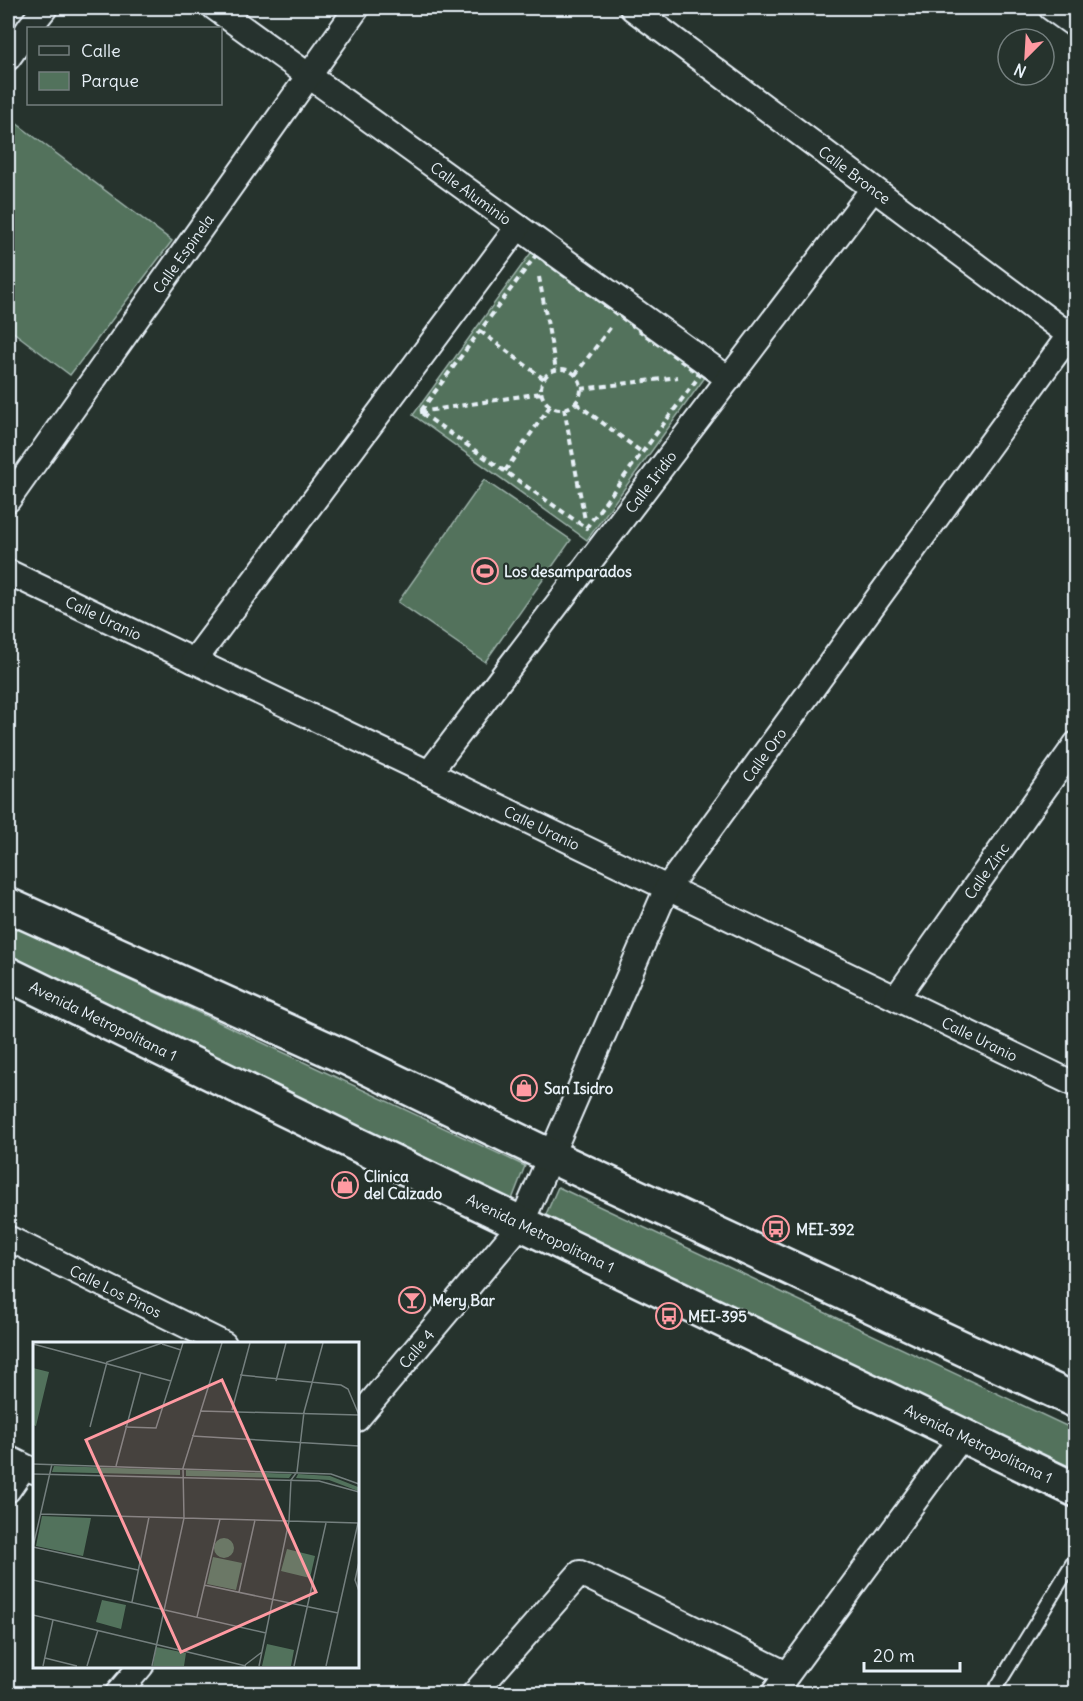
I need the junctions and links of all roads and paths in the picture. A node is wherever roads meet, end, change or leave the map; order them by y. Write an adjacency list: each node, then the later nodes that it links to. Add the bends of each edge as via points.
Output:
1 (45, 8): 7 (street)
2 (215, 8): 10 (street, Calle Aluminio)
3 (357, 8): 10 (street, Calle Espinela)
4 (632, 8): 11 (street, Calle Bronce)
5 (1051, 8): 6 (street)
6 (1076, 26)
7 (31, 27)
8 (27, 32): 9 (street)
9 (8, 58)
10 (308, 76): 12 (street, Calle Aluminio); 30 (street, Calle Espinela)
11 (873, 189): 16 (street, Calle Bronce); 21 (street, Calle Iridio)
12 (518, 227): 21 (street, Calle Aluminio); 33 (street)
13 (536, 255): 14 (path); 15 (path); 17 (path)
14 (619, 315): 18 (path); 19 (path)
15 (480, 331): 20 (path); 27 (path)
16 (1073, 334): 36 (street, Calle Oro)
17 (555, 370): 18 (path); 20 (path)
18 (574, 375): 22 (path)
19 (700, 375): 22 (path); 28 (path)
20 (544, 379): 23 (path)
21 (729, 379): 35 (street, Calle Iridio)
22 (580, 389): 24 (path)
23 (541, 393): 25 (path); 27 (path)
24 (576, 403): 26 (path); 28 (path)
25 (549, 406): 26 (path); 29 (path)
26 (564, 408): 31 (path)
27 (420, 412): 29 (path)
28 (643, 453): 31 (path)
29 (505, 471): 31 (path)
30 (8, 500)
31 (586, 528)
32 (8, 572): 33 (street, Calle Uranio)
33 (194, 661): 35 (street, Calle Uranio)
34 (1076, 744): 39 (street, Calle Zinc)
35 (429, 773): 36 (street, Calle Uranio)
36 (667, 888): 39 (street, Calle Uranio); 41 (street, Calle Oro)
37 (8, 905): 41 (main road, via 347,1058)
38 (8, 974): 42 (main road, Avenida Metropolitana 1)
39 (896, 998): 40 (street, Calle Uranio)
40 (1076, 1085)
41 (550, 1156): 42 (street, Calle Oro); 45 (main road)
42 (521, 1224): 46 (street, Calle 4); 47 (main road, Avenida Metropolitana 1)
43 (8, 1238): 44 (street, Calle Los Pinos)
44 (220, 1342)
45 (1076, 1401)
46 (359, 1413)
47 (963, 1436): 50 (main road, Avenida Metropolitana 1); 53 (street)
48 (22, 1465): 49 (street)
49 (8, 1490)
50 (1076, 1490)
51 (1076, 1557): 57 (lane)
52 (139, 1668): 54 (street)
53 (787, 1674): 55 (street, via 580,1573); 56 (street)
54 (117, 1694)
55 (474, 1694)
56 (773, 1694)
57 (992, 1694)

